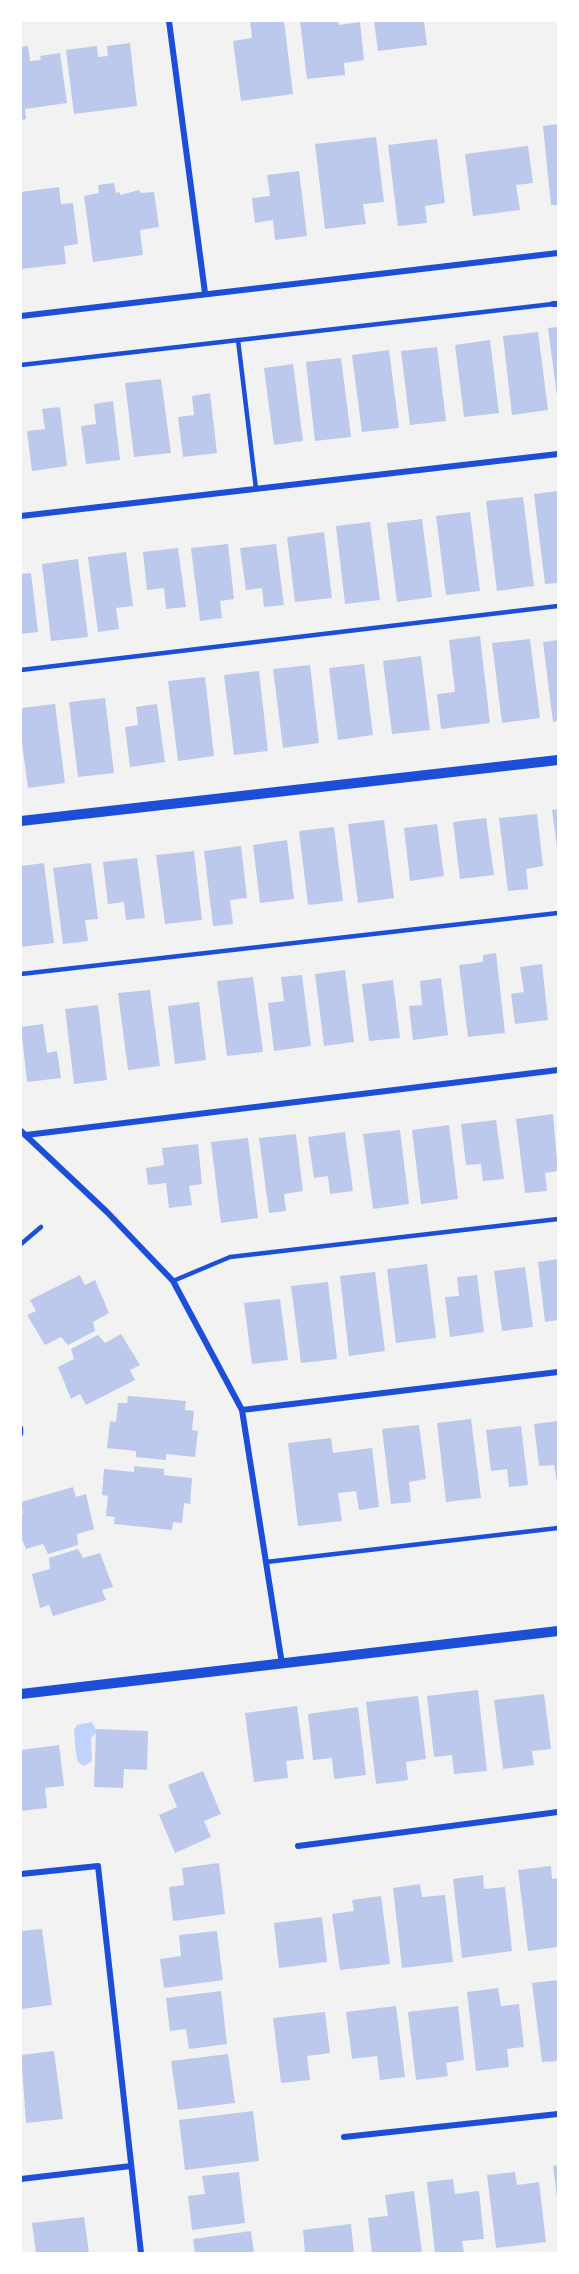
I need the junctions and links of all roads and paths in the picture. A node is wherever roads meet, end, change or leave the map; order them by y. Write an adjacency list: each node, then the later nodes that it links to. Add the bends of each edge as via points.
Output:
1 (169, 21): 3 (street)
2 (558, 253): 3 (street)
3 (205, 293): 5 (street)
4 (556, 304): 6 (lane)
5 (21, 316)
6 (238, 340): 7 (lane); 9 (lane)
7 (21, 365)
8 (558, 454): 9 (street)
9 (256, 489): 10 (street)
10 (21, 516)
11 (558, 606): 12 (lane)
12 (21, 669)
13 (558, 760): 14 (street)
14 (21, 821)
15 (558, 913): 16 (lane)
16 (21, 974)
17 (558, 1070): 18 (street)
18 (24, 1133): 22 (street)
19 (558, 1219): 22 (lane, via 230,1257)
20 (41, 1227): 21 (lane)
21 (21, 1244)
22 (173, 1281): 24 (street)
23 (558, 1372): 24 (street)
24 (242, 1410): 28 (street)
25 (21, 1428): 26 (lane)
26 (21, 1434)
27 (558, 1528): 28 (lane)
28 (266, 1562): 30 (street)
29 (558, 1631): 30 (street)
30 (282, 1664): 31 (street)
31 (21, 1694)
32 (558, 1812): 33 (street)
33 (298, 1846)
34 (21, 1874): 37 (street, via 98,1866)
35 (558, 2114): 36 (street)
36 (344, 2137)
37 (131, 2166): 38 (street); 39 (street)
38 (21, 2179)
39 (141, 2253)

